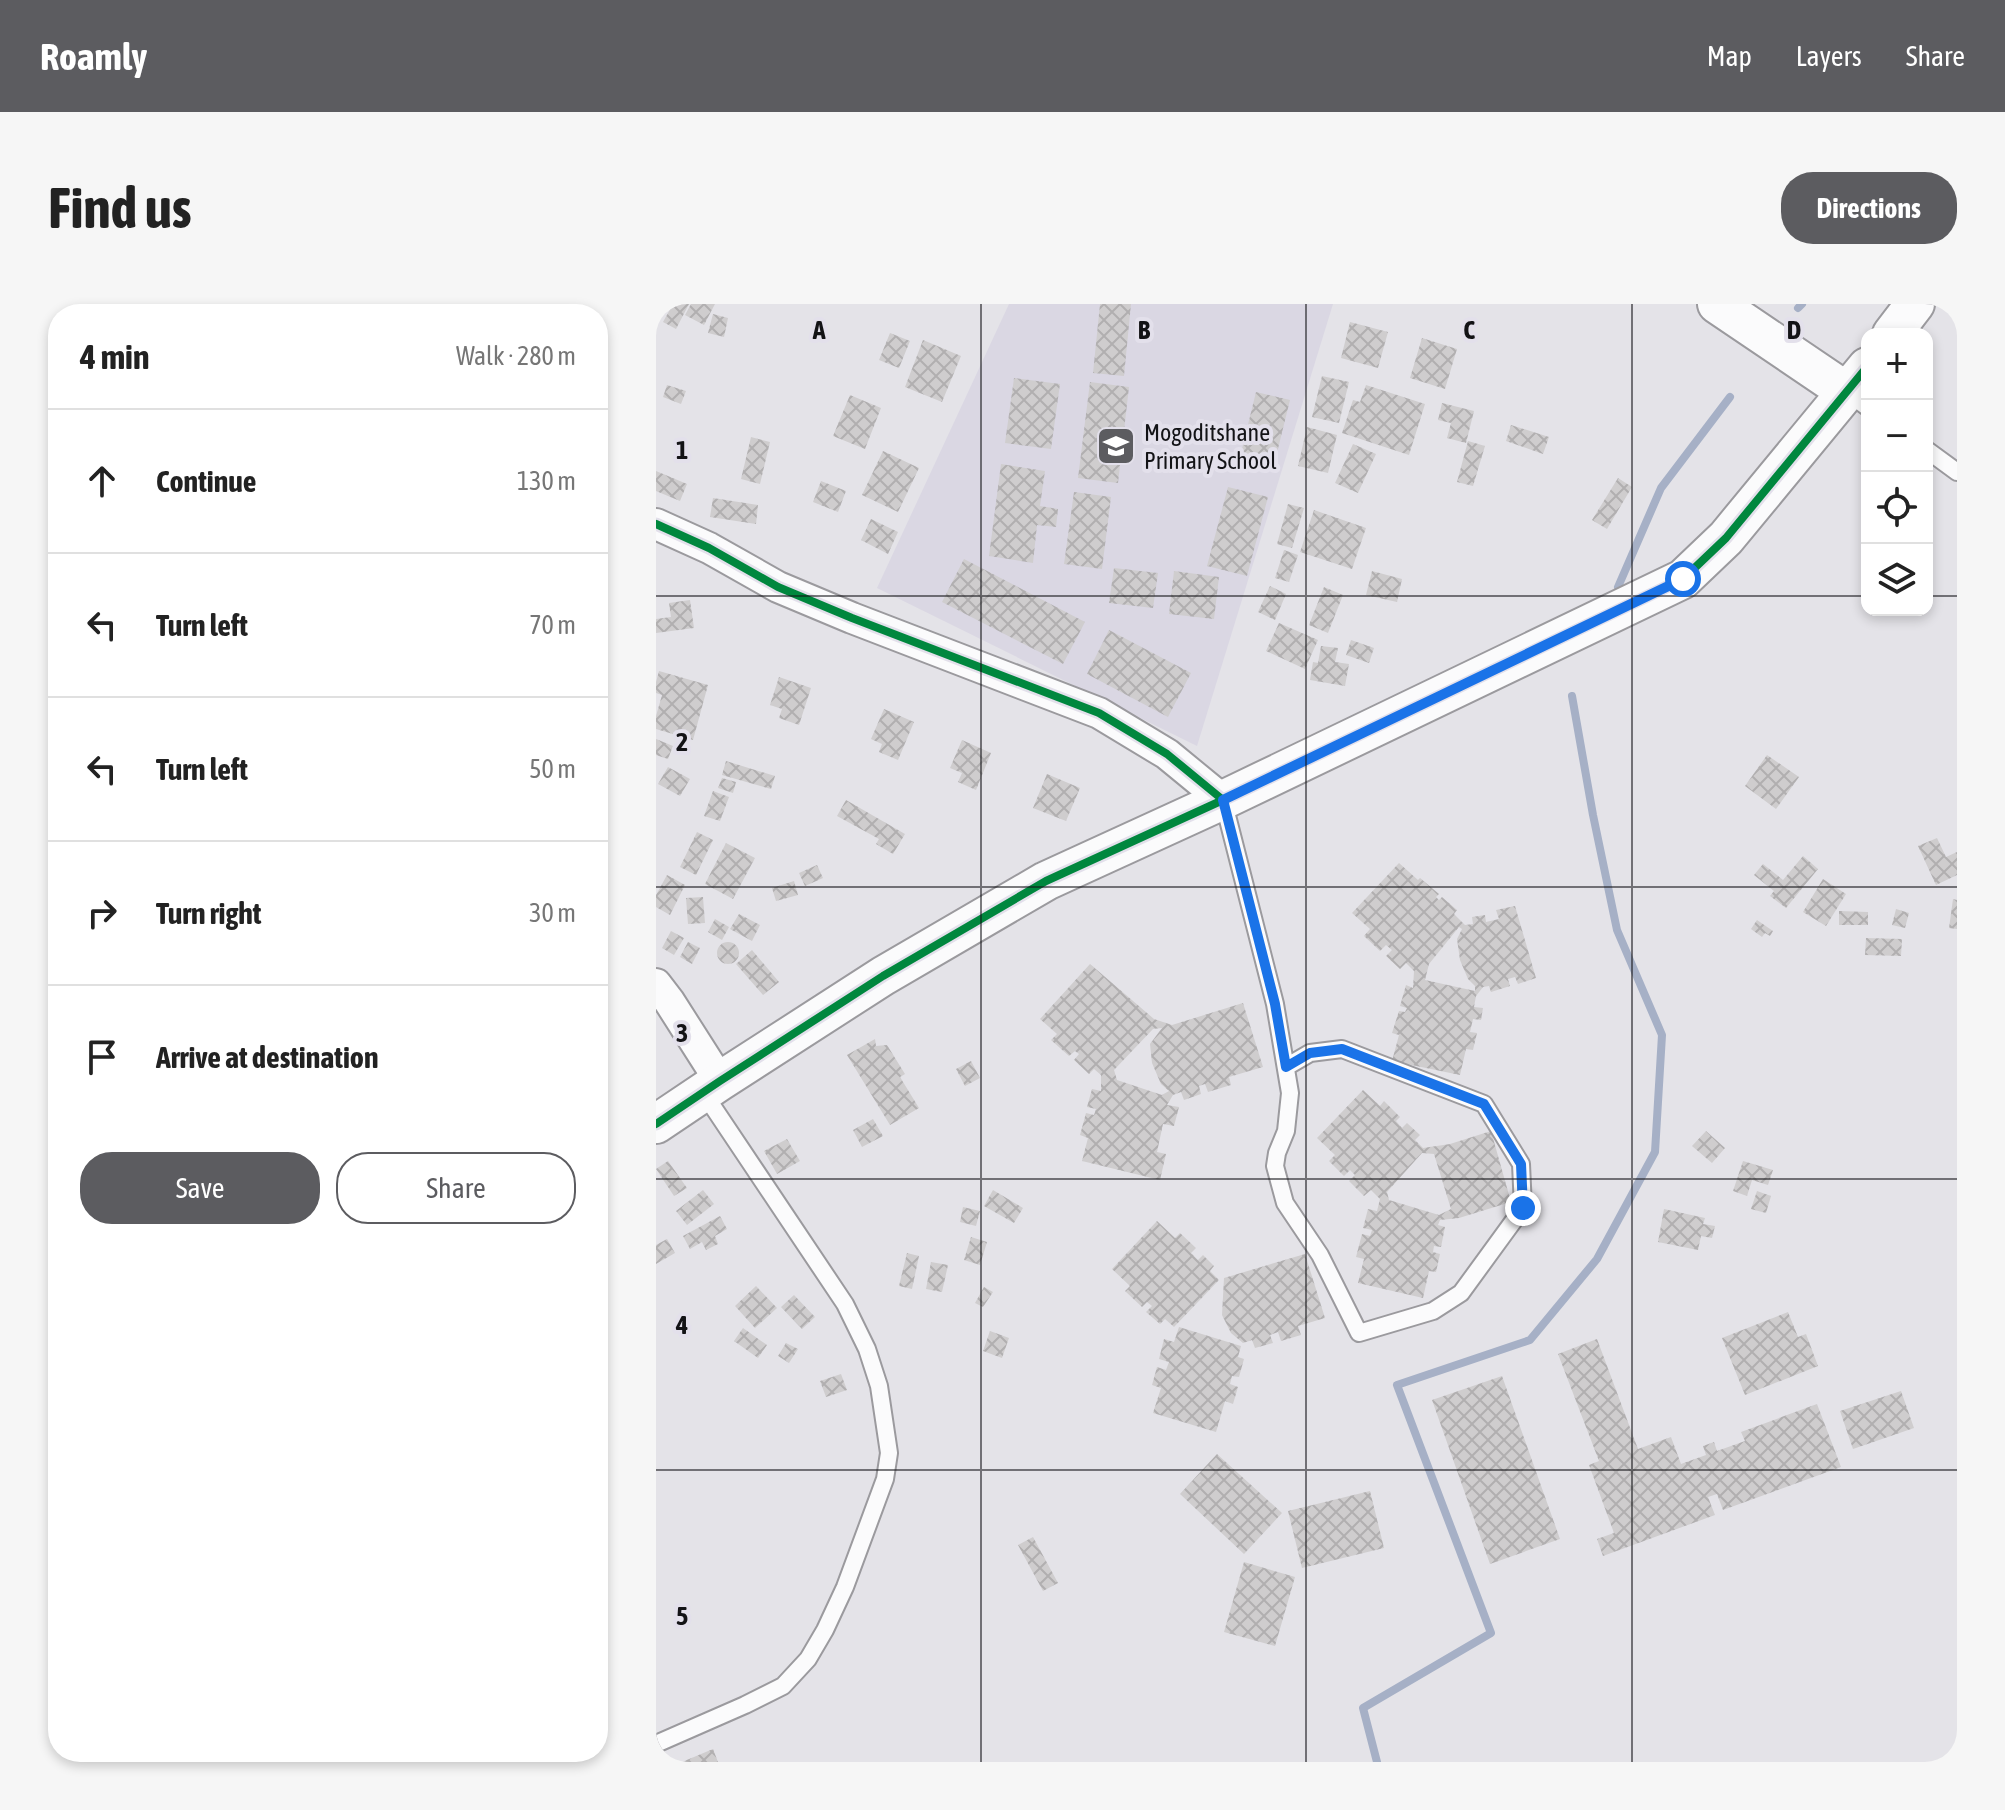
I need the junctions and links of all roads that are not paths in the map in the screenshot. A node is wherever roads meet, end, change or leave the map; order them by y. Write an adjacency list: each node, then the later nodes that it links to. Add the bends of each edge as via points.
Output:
1 (1717, 304): 4 (street)
2 (1915, 304): 3 (street)
3 (1897, 328)
4 (1860, 389): 8 (street, via 1683,579)
5 (1933, 454): 6 (lane)
6 (1957, 472)
7 (656, 524): 8 (street, via 778,587 1099,713 1167,754)
8 (1223, 800): 10 (lane); 11 (street, via 1023,894)
9 (656, 984): 11 (street)
10 (1286, 1067): 10 (lane, via 1288,1119 1275,1166 1285,1203 1320,1255 1359,1333 1433,1311 1461,1293 1523,1208 1521,1164 1484,1104 1342,1049 1310,1053)
11 (711, 1087): 12 (street); 13 (lane, via 845,1304 867,1349 879,1386 889,1453 885,1479 845,1587 808,1659 783,1686)
12 (656, 1124)
13 (656, 1744)

